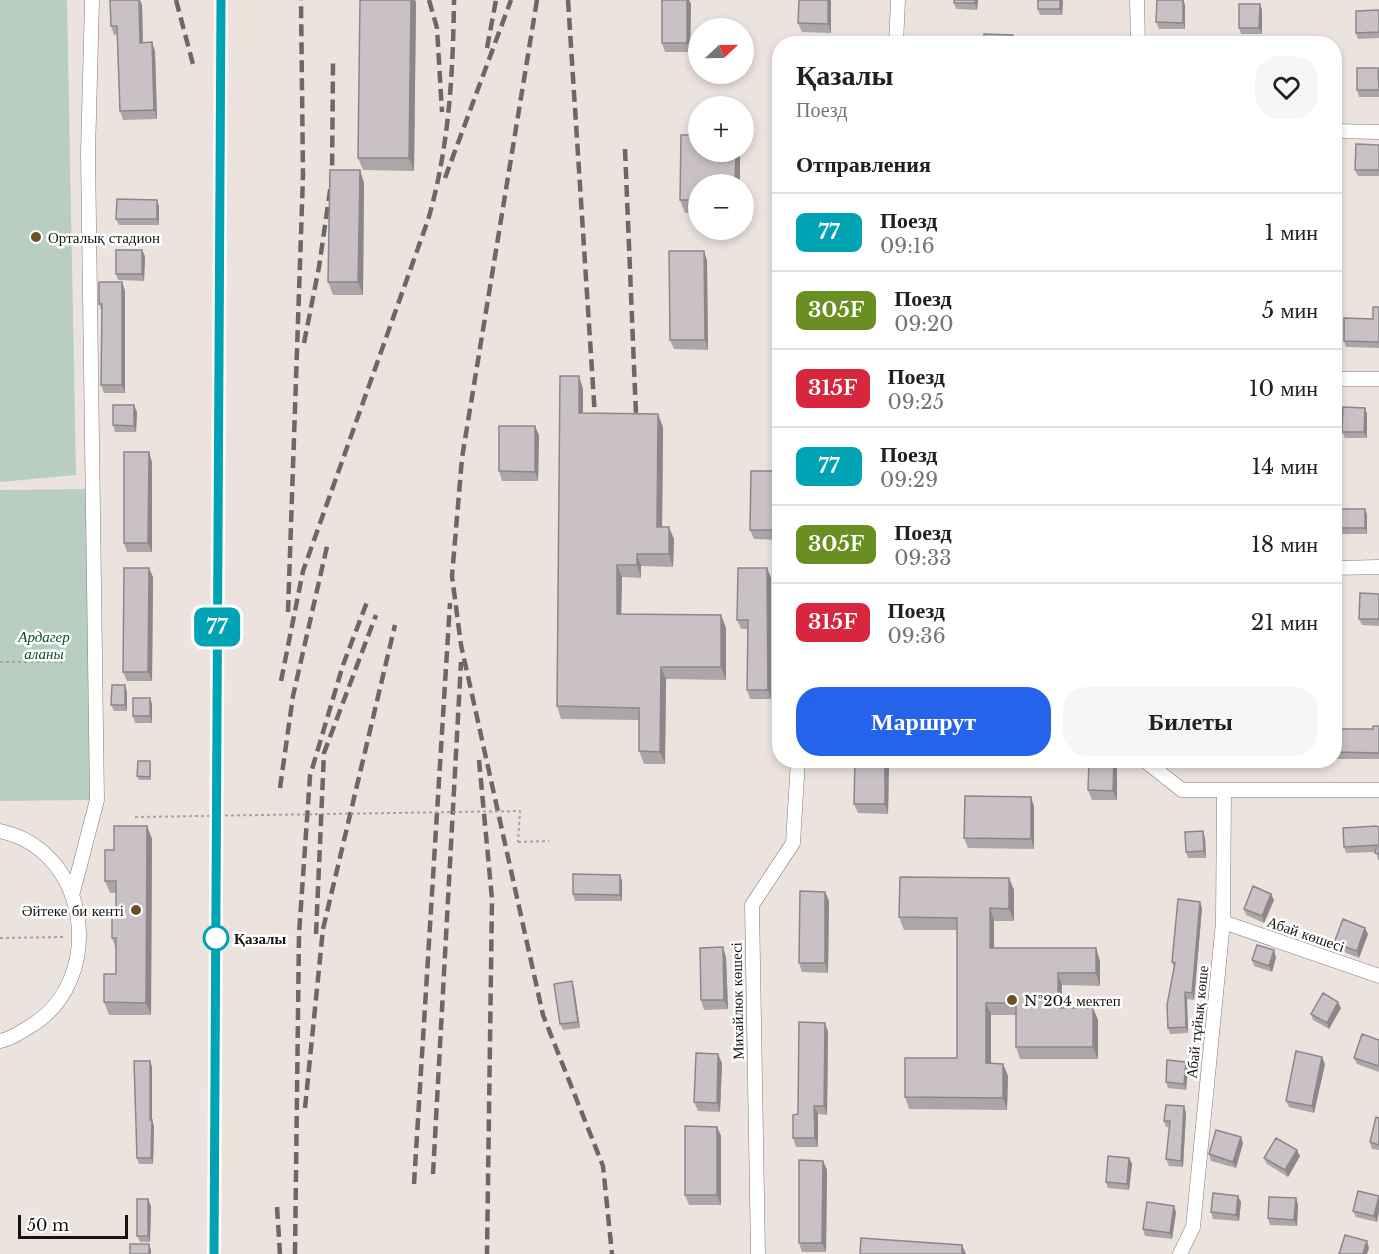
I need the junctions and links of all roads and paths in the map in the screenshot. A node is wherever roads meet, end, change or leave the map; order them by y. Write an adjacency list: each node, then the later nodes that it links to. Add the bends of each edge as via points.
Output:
1 (92, 0): 21 (street, via 88,153 97,800)
2 (898, 0): 4 (street)
3 (1137, 0): 5 (street)
4 (896, 36)
5 (1138, 36)
6 (1342, 131): 7 (street)
7 (1379, 132)
8 (1342, 379): 9 (street)
9 (1379, 379)
10 (1379, 567): 11 (street)
11 (1342, 568)
12 (0, 662): 13 (path)
13 (66, 662)
14 (798, 768): 27 (street, Михайлюк көшесі, via 793,843 752,905)
15 (1154, 768): 16 (street, via 1182,790)
16 (1224, 790): 17 (street); 22 (street, Абай тұйық көше)
17 (1379, 790)
18 (135, 817): 20 (path, bridge, via 520,811 518,842)
19 (0, 831): 21 (street, via 14,834 48,857)
20 (549, 841)
21 (72, 892): 26 (street, via 81,938 73,979 44,1018)
22 (1223, 922): 25 (street, Абай көшесі); 28 (street, Абай тұйық көше, via 1193,1227)
23 (64, 937): 24 (path)
24 (0, 938)
25 (1379, 976)
26 (0, 1041)
27 (758, 1254)
28 (1180, 1254)

